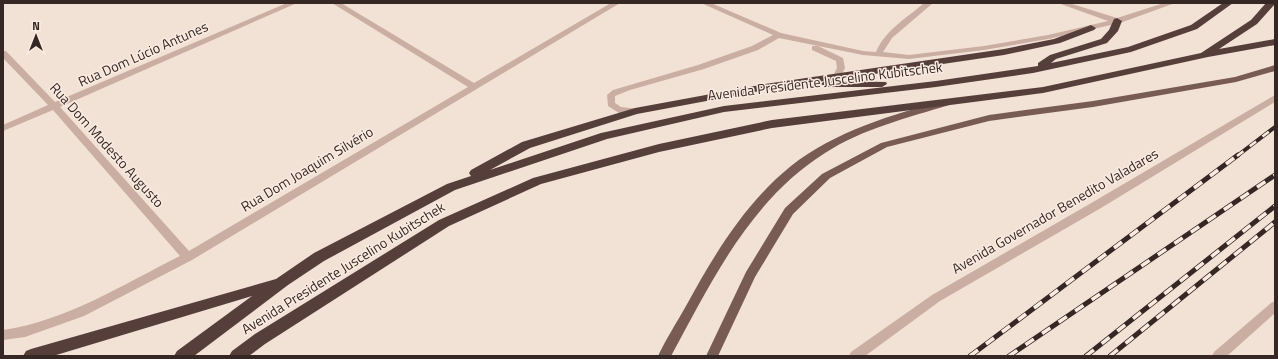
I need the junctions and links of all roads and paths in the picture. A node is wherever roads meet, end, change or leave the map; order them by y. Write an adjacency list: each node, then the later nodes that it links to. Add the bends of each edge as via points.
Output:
1 (293, 3): 25 (street, Rua Dom Lúcio Antunes)
2 (336, 3): 21 (street)
3 (616, 3): 21 (street, Rua Dom Joaquim Silvério)
4 (705, 3): 12 (street)
5 (929, 3): 15 (street, via 889,36)
6 (1062, 3): 10 (street)
7 (1169, 3): 10 (street, Avenida Presidente Juscelino Kubitschek)
8 (1229, 3): 18 (highway, Avenida Presidente Juscelino Kubitschek, via 1194,27 1131,49)
9 (1271, 3): 16 (highway, Avenida Presidente Juscelino Kubitschek, via 1254,22)
10 (1117, 21): 11 (street, Avenida Presidente Juscelino Kubitschek); 18 (highway, via 1113,31 1104,41 1054,57)
11 (1090, 28): 15 (street, Avenida Presidente Juscelino Kubitschek, via 984,48 909,57); 19 (highway, via 1057,41 1004,52)
12 (779, 35): 15 (street, Avenida Presidente Juscelino Kubitschek); 19 (street, via 840,60 841,68); 26 (street, via 774,40 744,52 654,82 620,89 611,95 611,104 619,110)
13 (1275, 42): 16 (highway)
14 (3, 53): 25 (street, Rua Dom Modesto Augusto)
15 (878, 55)
16 (1204, 55): 24 (highway, Avenida Presidente Juscelino Kubitschek, via 1043,90)
17 (1275, 68): 37 (main road, via 1236,79 1100,103 989,118 884,145 826,176 790,211 750,275)
18 (1033, 70): 20 (highway, Avenida Presidente Juscelino Kubitschek)
19 (837, 76): 22 (highway)
20 (936, 84): 22 (highway); 28 (highway, Avenida Presidente Juscelino Kubitschek, via 724,109 605,136)
21 (474, 87): 29 (street, Rua Dom Joaquim Silvério)
22 (765, 87): 26 (highway)
23 (1275, 98): 38 (street, Avenida Governador Benedito Valadares, via 936,298)
24 (953, 101): 35 (highway, Avenida Presidente Juscelino Kubitschek, via 772,124 659,148 537,181 444,223); 36 (main road, via 854,135 822,150 786,175 753,209 728,246)
25 (55, 107): 27 (street, Rua Dom Lúcio Antunes); 29 (street, Rua Dom Modesto Augusto)
26 (635, 111): 28 (highway, via 526,145)
27 (3, 128)
28 (451, 186): 30 (highway, Avenida Presidente Juscelino Kubitschek, via 319,257)
29 (188, 257): 32 (street, Rua Dom Joaquim Silvério, via 80,312 25,332)
30 (283, 281): 33 (highway); 34 (highway, Avenida Presidente Juscelino Kubitschek)
31 (1275, 306): 39 (street)
32 (3, 336)
33 (31, 356)
34 (182, 356)
35 (237, 356)
36 (664, 356)
37 (712, 356)
38 (855, 356)
39 (1218, 356)

